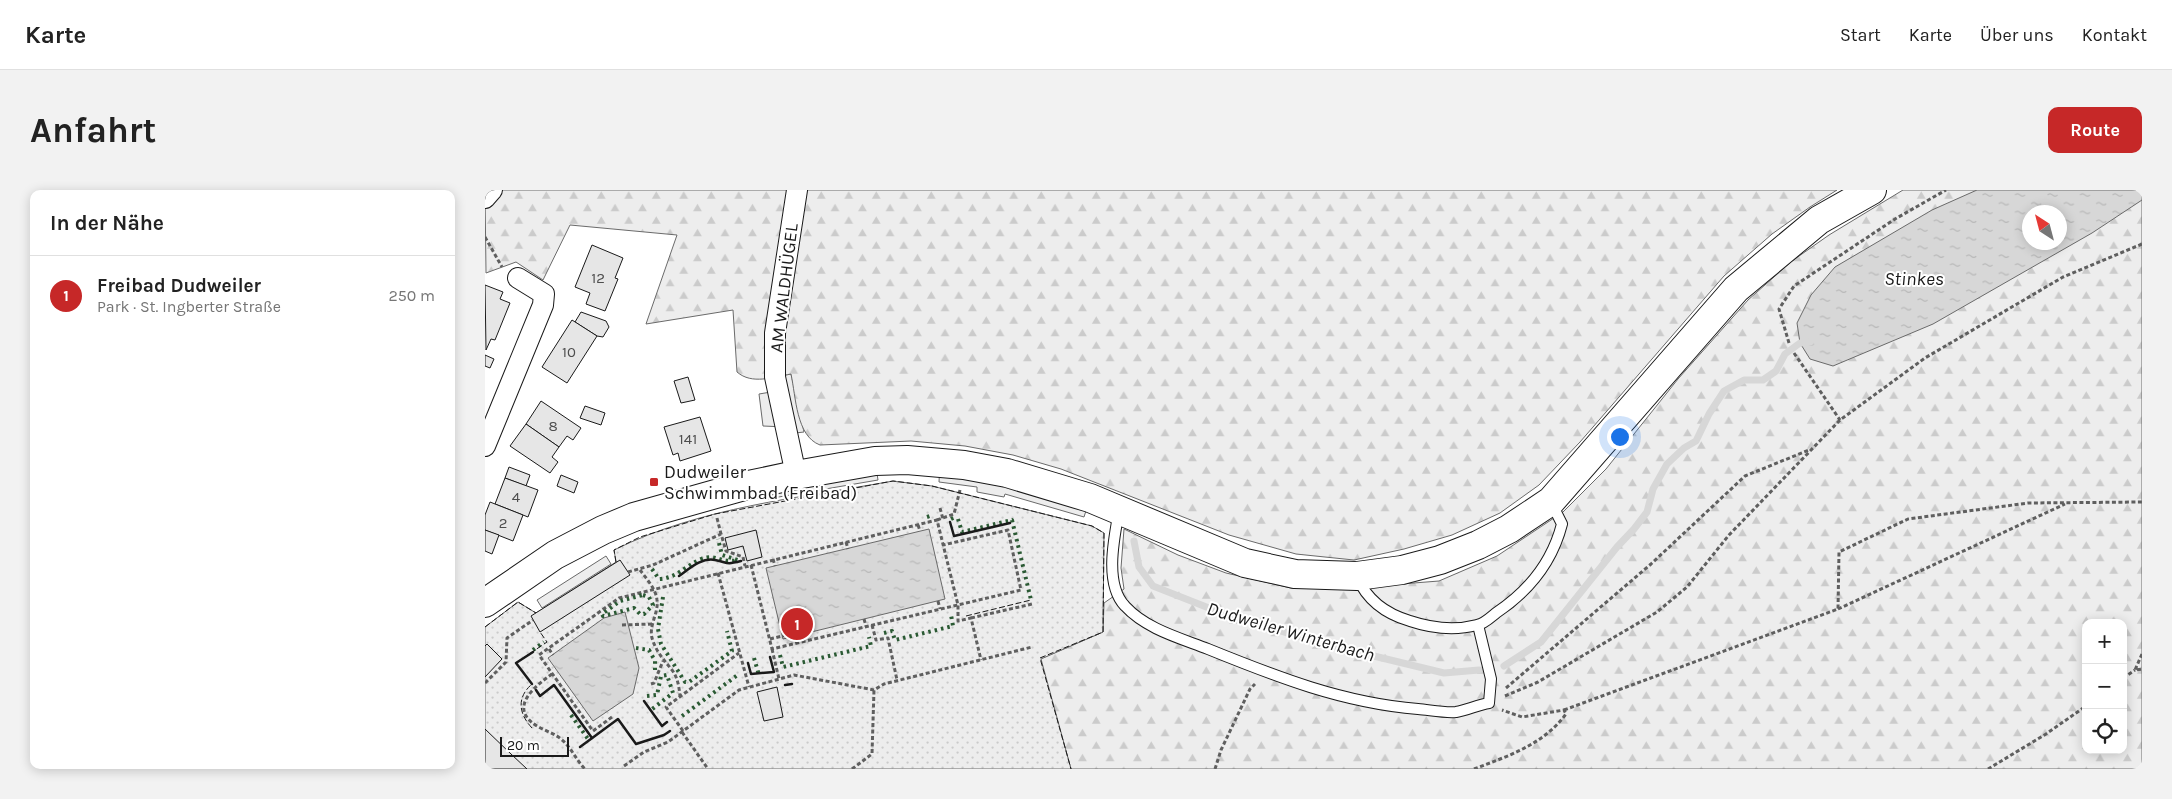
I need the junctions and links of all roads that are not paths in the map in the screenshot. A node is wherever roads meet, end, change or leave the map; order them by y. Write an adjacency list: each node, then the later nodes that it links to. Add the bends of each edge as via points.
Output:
1 (492, 190): 4 (street)
2 (797, 190): 7 (street, AM WALDHÜGEL, via 775,333 775,368)
3 (1872, 190): 8 (main road, via 1819,220 1736,289)
4 (485, 198)
5 (511, 275): 6 (street, via 545,294)
6 (485, 446)
7 (796, 475): 9 (main road, via 875,461 940,462 1007,473); 11 (main road, via 634,517 555,555)
8 (1551, 501): 10 (main road, via 1509,529 1448,557 1403,570); 12 (lane, via 1562,524 1556,546 1541,572 1516,600)
9 (1119, 510): 10 (main road, via 1245,563 1295,574); 12 (lane, via 1114,578 1124,606 1149,625 1265,673 1324,692 1395,707 1455,712 1489,702 1491,679)
10 (1357, 576): 12 (lane, via 1363,590 1390,615 1433,629)
11 (485, 603)
12 (1478, 625)

